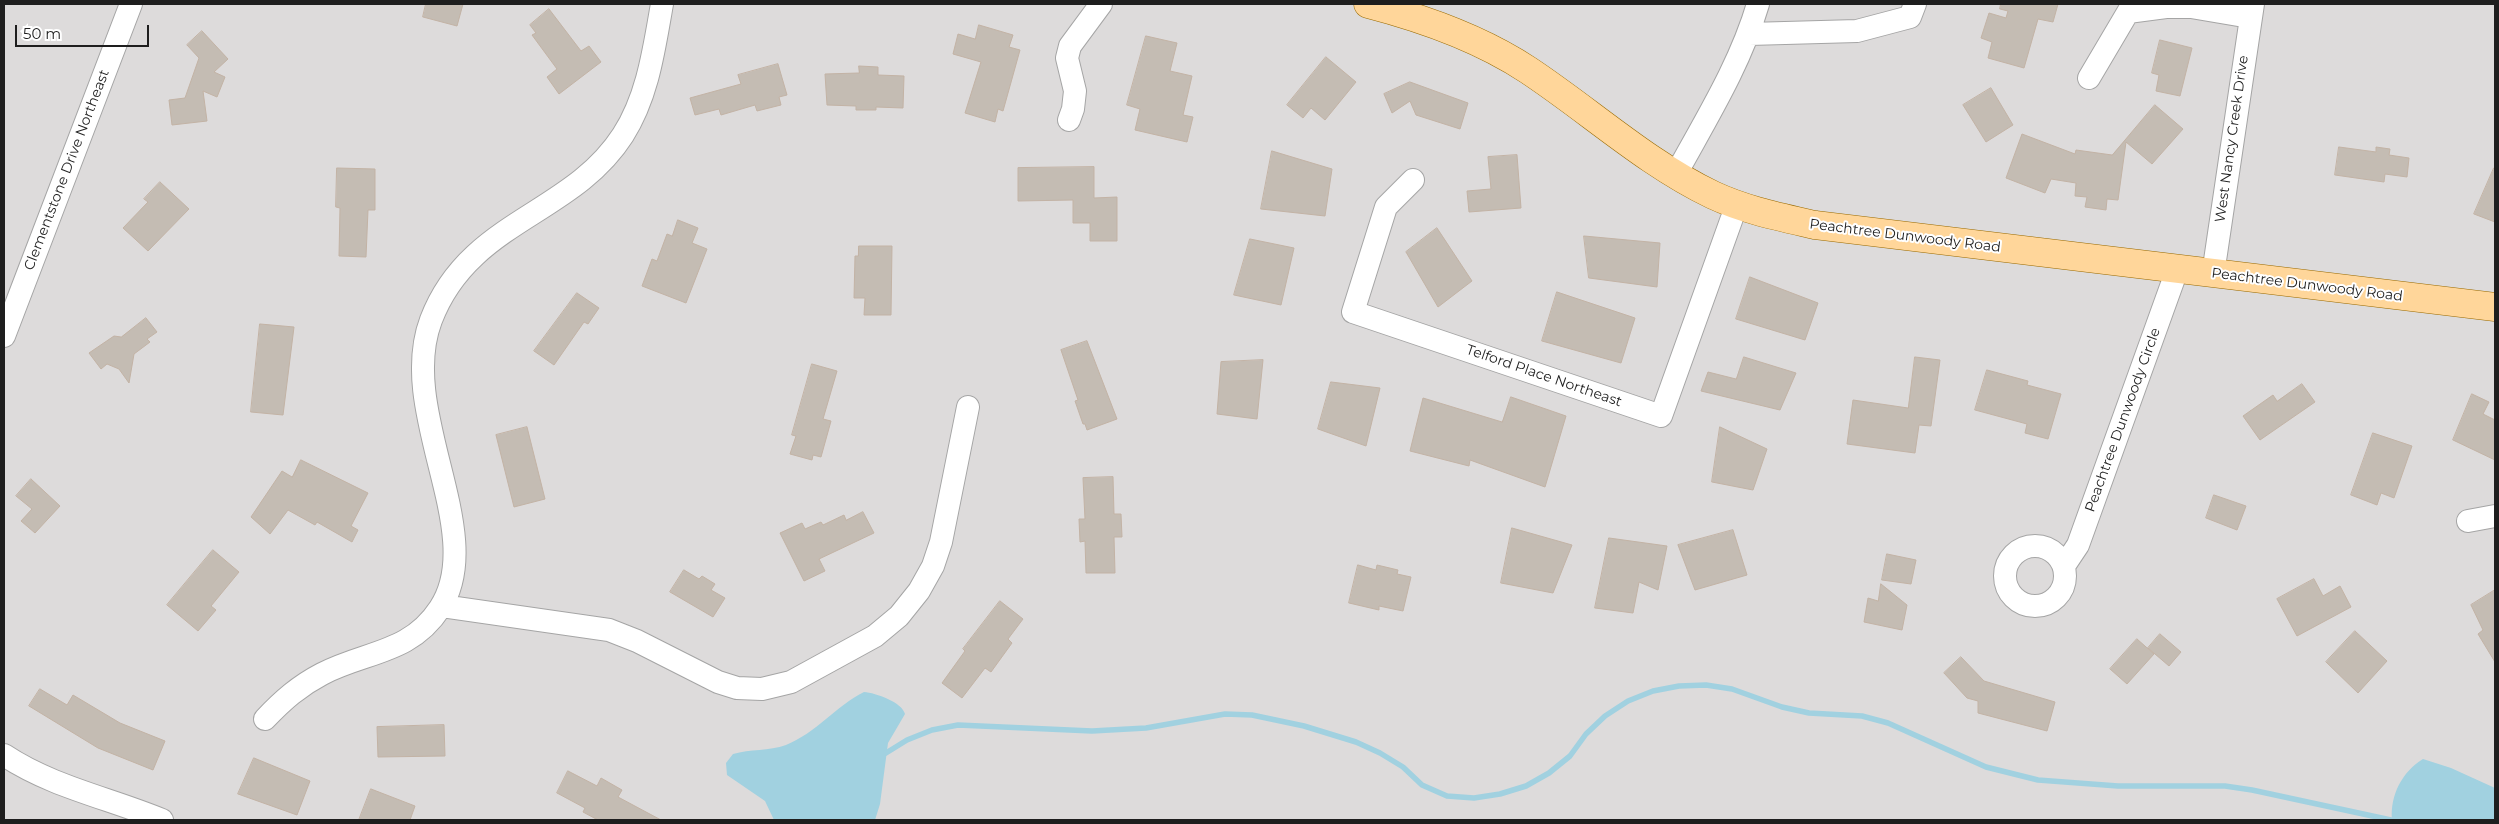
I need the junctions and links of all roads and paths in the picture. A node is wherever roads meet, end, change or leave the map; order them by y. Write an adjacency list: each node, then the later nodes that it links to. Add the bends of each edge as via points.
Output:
1 (131, 4): 18 (street, Clementstone Drive Northeast)
2 (662, 4): 23 (street, via 648,80 623,136 604,160 580,182 471,257 448,285 430,321 423,354 422,391 456,551 452,580)
3 (1101, 4): 11 (street, via 1070,46 1067,58 1075,91 1074,109)
4 (1368, 4): 12 (main road, Peachtree Dunwoody Road, via 1492,49 1527,69)
5 (1758, 4): 9 (street)
6 (1915, 4): 9 (street, via 1910,18 1857,31)
7 (2126, 8): 8 (street); 10 (street)
8 (2251, 10): 16 (street, West Nancy Creek Drive)
9 (1749, 34): 12 (street)
10 (2089, 78)
11 (1069, 120)
12 (1676, 174): 14 (main road, Peachtree Dunwoody Road)
13 (1413, 180): 14 (street, Telford Place Northeast, via 1386,207 1353,312 1661,416)
14 (1736, 204): 15 (main road, Peachtree Dunwoody Road, via 1814,225)
15 (2178, 270): 16 (main road, Peachtree Dunwoody Road); 22 (street, Peachtree Dunwoody Circle, via 2078,545)
16 (2213, 274): 17 (main road, Peachtree Dunwoody Road)
17 (2495, 307)
18 (4, 336)
19 (968, 407): 23 (street, via 941,542 933,566 919,591 899,616 875,636 790,682 762,689 737,688 609,630)
20 (2495, 516): 21 (street)
21 (2468, 521)
22 (2064, 566)
23 (442, 606): 24 (street, via 429,624 408,641 323,673 289,694)
24 (265, 719)
25 (4, 755): 26 (street, via 28,771)
26 (162, 820)

